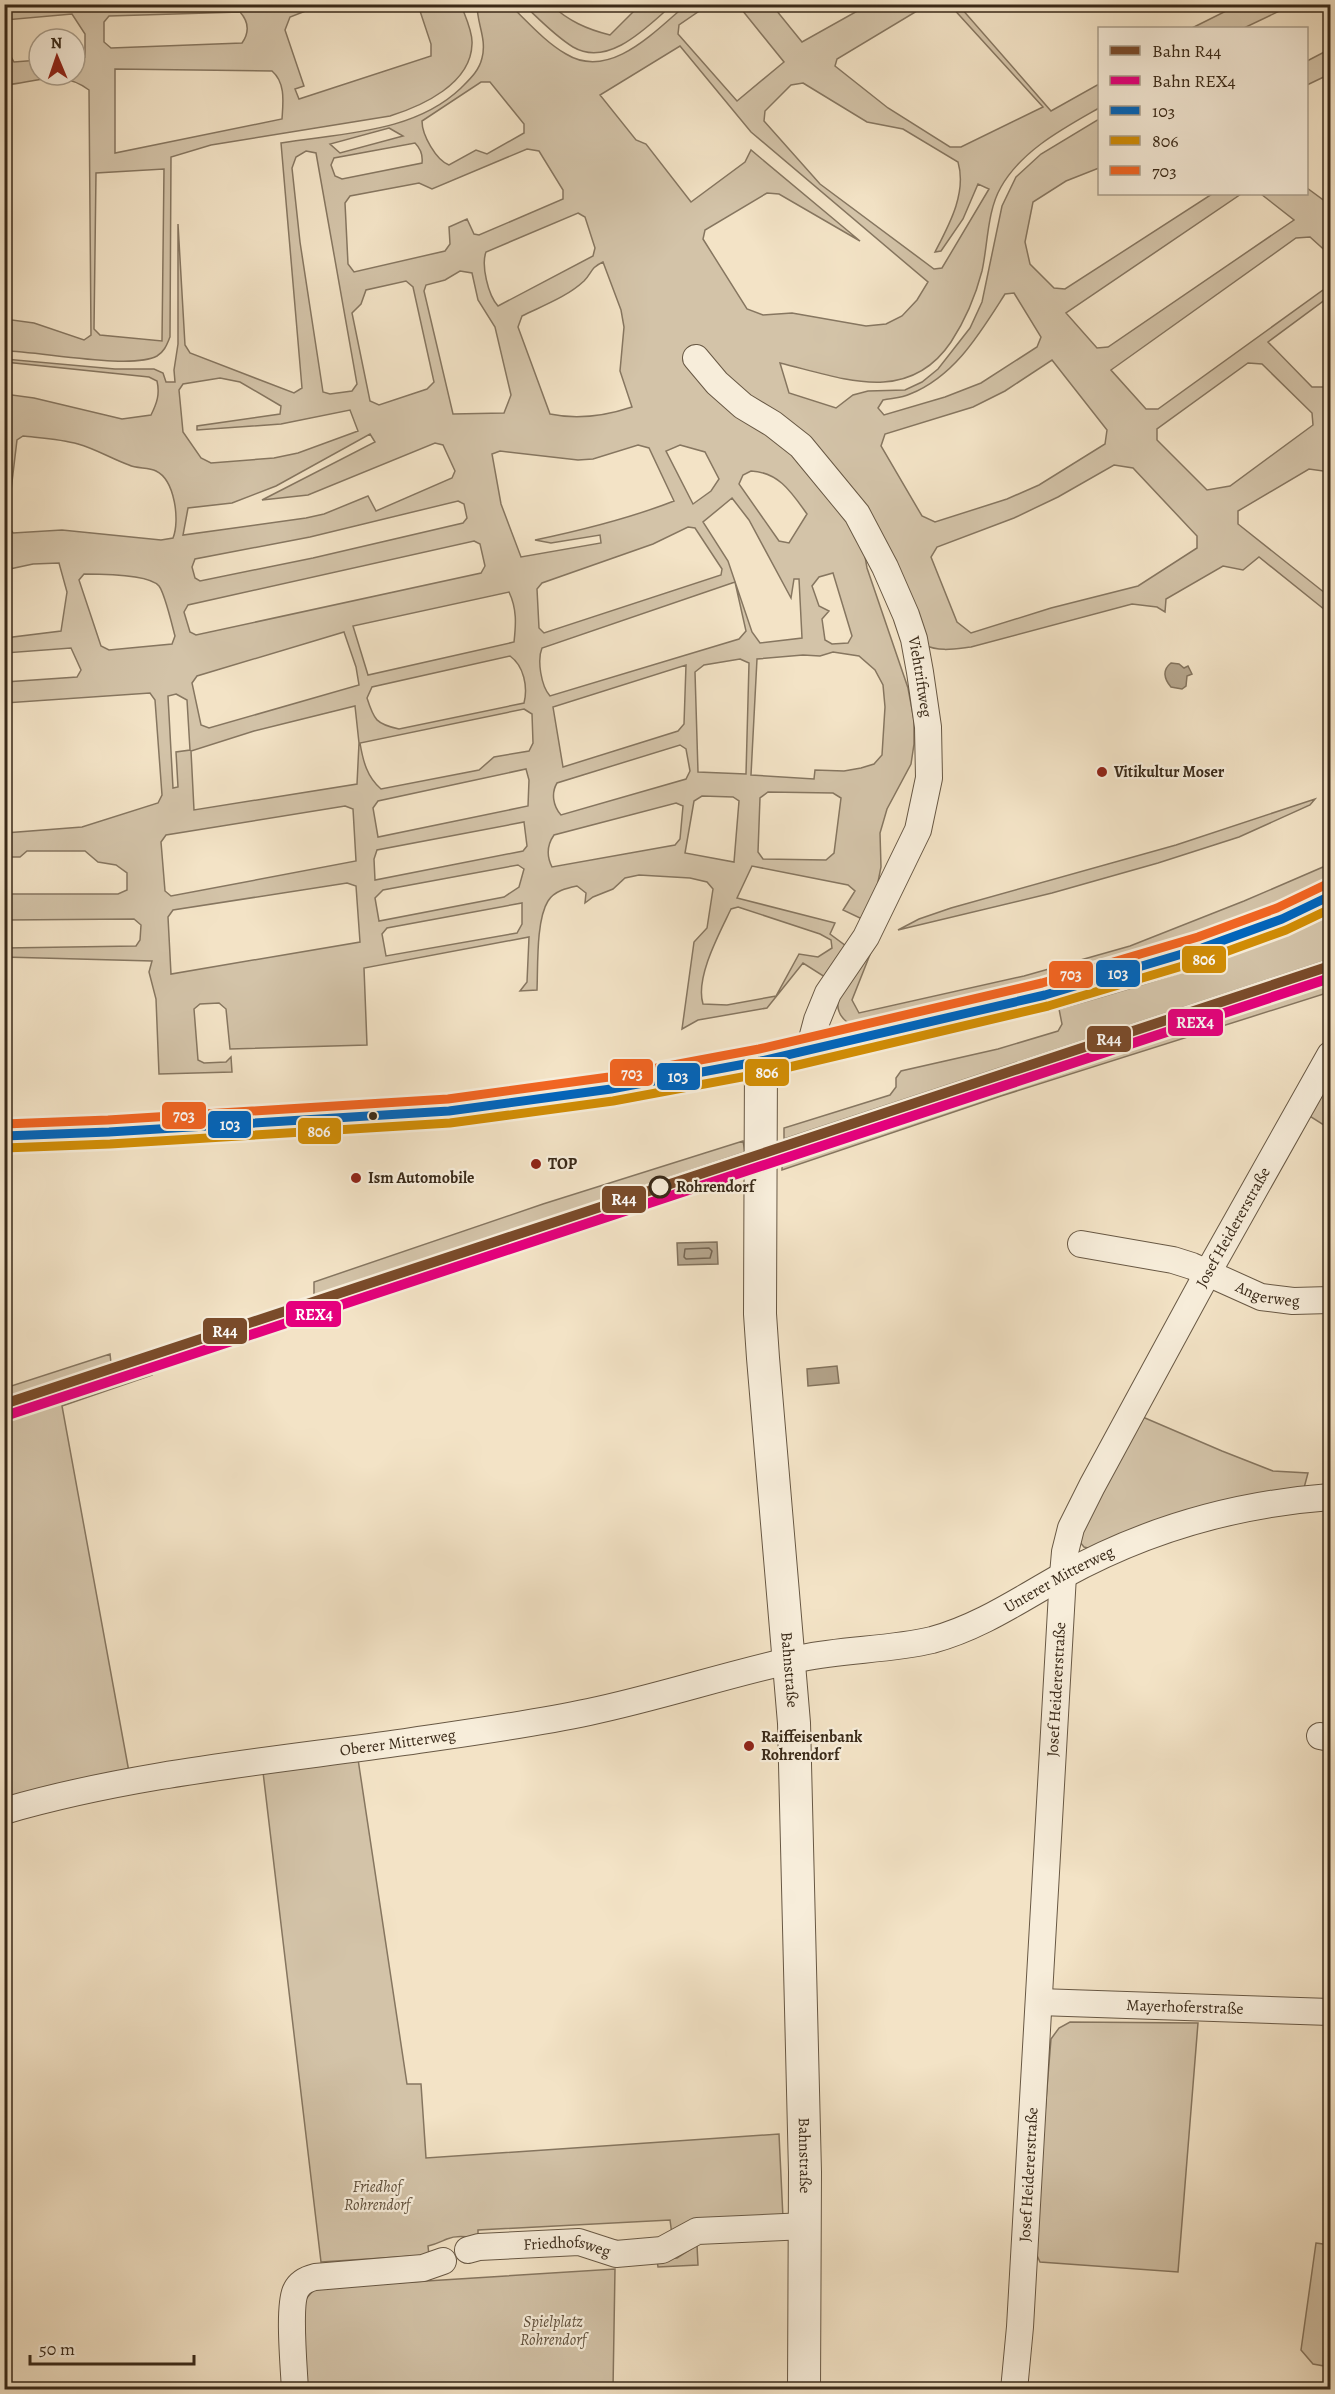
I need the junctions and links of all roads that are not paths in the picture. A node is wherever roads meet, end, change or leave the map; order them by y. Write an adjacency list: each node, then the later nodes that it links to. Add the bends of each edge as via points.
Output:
1 (696, 358): 3 (street, Viehtriftweg, via 743,406 801,447 858,514 906,615 920,672 928,727 929,778 918,830 866,937 828,993)
2 (1330, 896): 3 (main road, via 1272,923 1125,973)
3 (809, 1050): 5 (main road)
4 (1330, 1055): 8 (street, Josef Heidererstraße)
5 (761, 1061): 6 (main road, via 611,1089 448,1111); 12 (street, Bahnstraße, via 762,1358)
6 (4, 1136)
7 (1081, 1244): 8 (street, Angerweg, via 1173,1260)
8 (1207, 1274): 9 (street, Angerweg, via 1261,1297); 11 (street, Josef Heidererstraße, via 1071,1528)
9 (1330, 1300)
10 (1330, 1497): 11 (street, Unterer Mitterweg, via 1236,1509 1190,1521)
11 (1063, 1575): 12 (street, Unterer Mitterweg, via 1009,1609 967,1629 939,1637); 14 (street, Josef Heidererstraße)
12 (790, 1660): 13 (street, Oberer Mitterweg, via 588,1712 159,1777); 16 (street, Bahnstraße)
13 (4, 1811)
14 (1039, 2002): 15 (street, Mayerhoferstraße); 19 (street, Josef Heidererstraße)
15 (1330, 2012)
16 (806, 2226): 17 (street, Friedhofsweg, via 697,2231 662,2250 627,2253 579,2242 479,2247 468,2250 466,2264 458,2269 443,2261 423,2268 315,2277 295,2290); 18 (street, Bahnstraße)
17 (295, 2390)
18 (804, 2390)
19 (1014, 2390)

